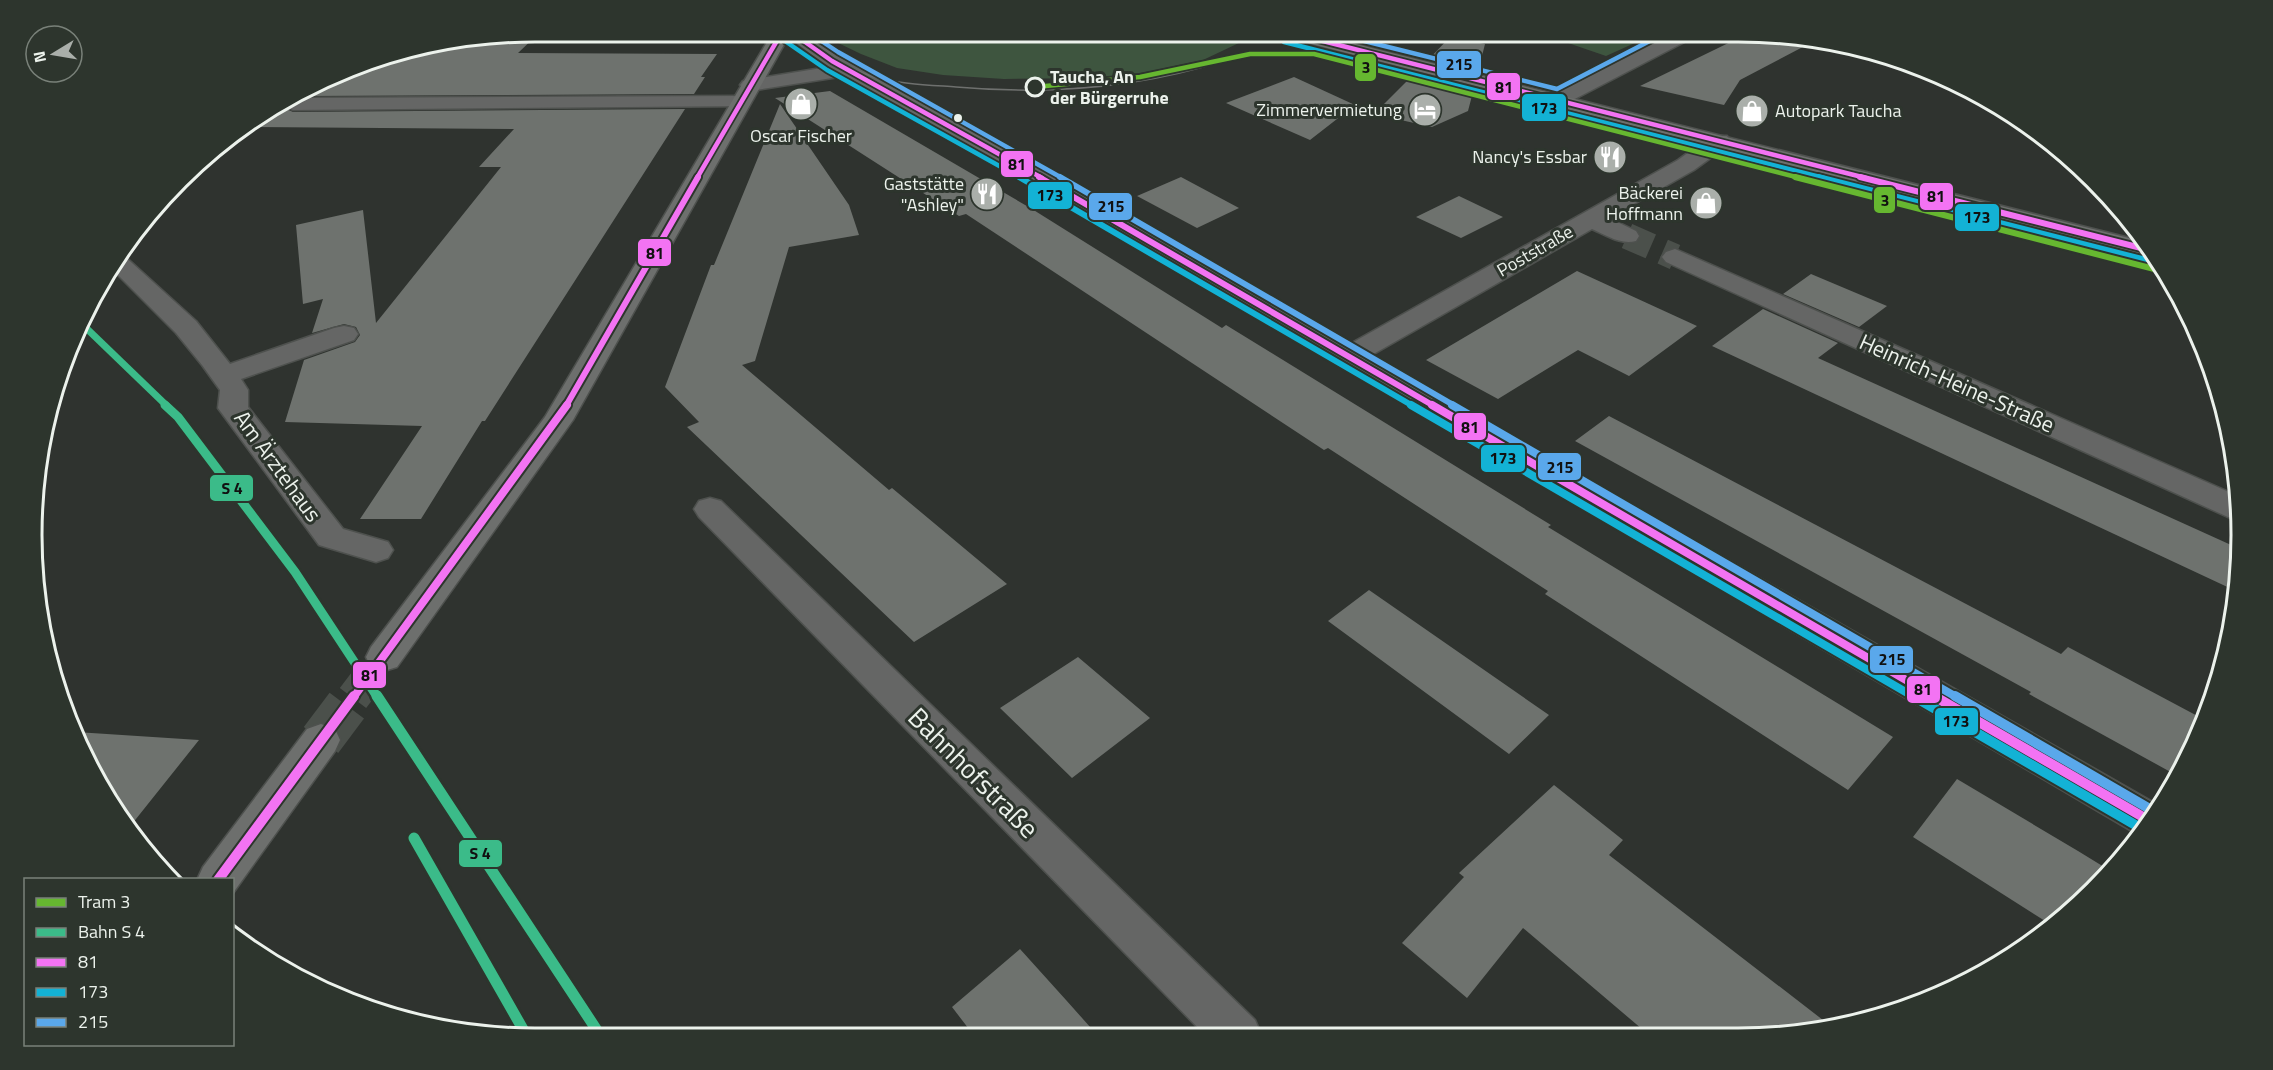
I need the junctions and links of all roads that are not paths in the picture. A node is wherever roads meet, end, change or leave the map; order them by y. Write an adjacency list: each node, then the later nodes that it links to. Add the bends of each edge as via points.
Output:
1 (776, 42): 6 (main road)
2 (806, 42): 5 (street)
3 (1327, 42): 7 (main road)
4 (1670, 42): 7 (street)
5 (848, 70): 6 (street); 16 (street)
6 (746, 94): 8 (street); 21 (main road, via 558,420)
7 (1558, 100): 9 (main road)
8 (296, 104)
9 (1719, 141): 10 (street, Poststraße, via 1686,165); 12 (main road)
10 (1591, 219): 11 (street); 16 (street, Poststraße)
11 (1628, 236)
12 (2138, 247)
13 (1675, 257): 18 (street, Heinrich-Heine-Straße)
14 (122, 265): 17 (street, Am Ärztehaus, via 186,327)
15 (344, 334): 17 (street)
16 (1348, 357): 23 (street)
17 (224, 375): 20 (street, Am Ärztehaus, via 234,390 233,408 331,537)
18 (2230, 505)
19 (710, 509): 25 (street, Bahnhofstraße)
20 (376, 550)
21 (384, 657)
22 (321, 740): 24 (main road)
23 (2142, 817)
24 (219, 878)
25 (1230, 1028)

